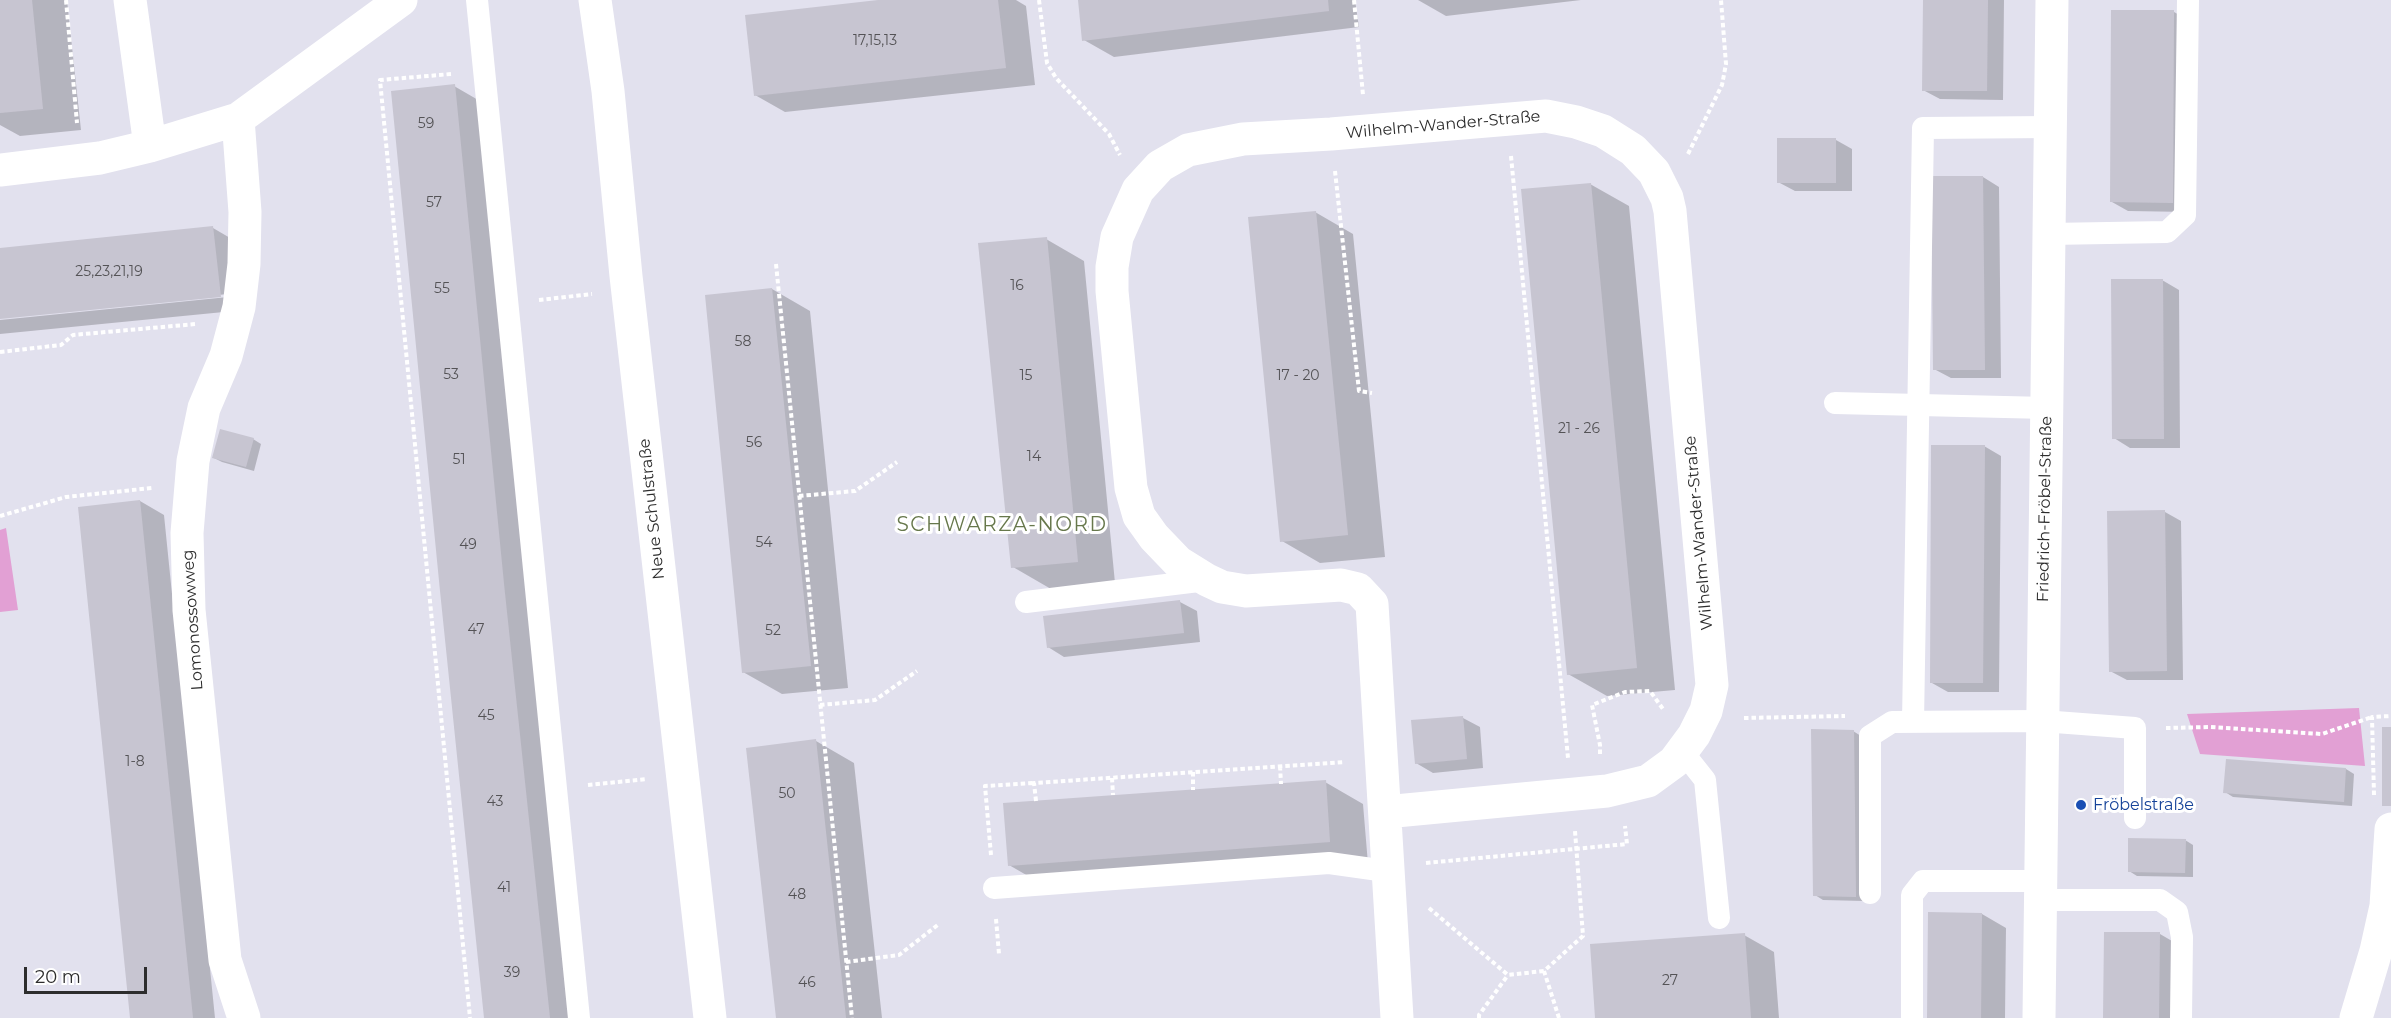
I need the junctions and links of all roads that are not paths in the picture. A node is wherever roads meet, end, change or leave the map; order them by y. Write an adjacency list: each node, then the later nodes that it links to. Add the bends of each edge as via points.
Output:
1 (130, 0): 9 (street)
2 (401, 0): 7 (street)
3 (477, 0): 29 (lane)
4 (595, 0): 30 (street, Neue Schulstraße)
5 (2052, 0): 8 (street, Friedrich-Fröbel-Straße)
6 (2188, 0): 11 (lane, via 2185,215 2167,232)
7 (238, 118): 9 (street); 28 (street, Lomonossowweg, via 245,212 244,264 226,356 204,408 193,461 187,533 189,610 225,960)
8 (2050, 127): 11 (street, Friedrich-Fröbel-Straße); 13 (lane, via 1923,128)
9 (150, 147): 10 (street, via 100,158)
10 (0, 170)
11 (2049, 234): 14 (street, Friedrich-Fröbel-Straße)
12 (1835, 403): 13 (lane)
13 (1918, 405): 14 (lane); 18 (lane)
14 (2047, 408): 17 (street, Friedrich-Fröbel-Straße)
15 (1207, 580): 16 (lane); 19 (street, Wilhelm-Wander-Straße, via 1178,562 1154,537 1139,516 1131,488 1112,267 1117,237 1138,190 1161,166 1188,150 1243,139 1546,117 1603,131 1633,150 1654,172 1670,211 1712,685 1706,711); 20 (street, Wilhelm-Wander-Straße, via 1246,591 1341,585 1358,589 1372,604)
16 (1026, 602)
17 (2042, 721): 18 (lane); 21 (lane, via 2135,728); 25 (street, Friedrich-Fröbel-Straße)
18 (1913, 722): 26 (lane, via 1892,722 1870,736)
19 (1685, 747): 20 (street, Wilhelm-Wander-Straße, via 1674,762 1648,781 1595,791); 27 (lane, via 1705,780)
20 (1385, 812): 23 (street, Wilhelm-Wander-Straße)
21 (2135, 818)
22 (2391, 829): 35 (street, via 2386,906)
23 (1386, 869): 24 (lane, via 1329,863); 31 (street, Wilhelm-Wander-Straße)
24 (994, 888)
25 (2040, 890): 32 (lane, via 1923,880 1912,895); 33 (street, Friedrich-Fröbel-Straße); 34 (lane, via 2160,900 2177,912 2182,937)
26 (1870, 894)
27 (1719, 918)
28 (244, 1018)
29 (579, 1018)
30 (710, 1018)
31 (1396, 1018)
32 (1912, 1018)
33 (2039, 1018)
34 (2181, 1018)
35 (2356, 1018)

